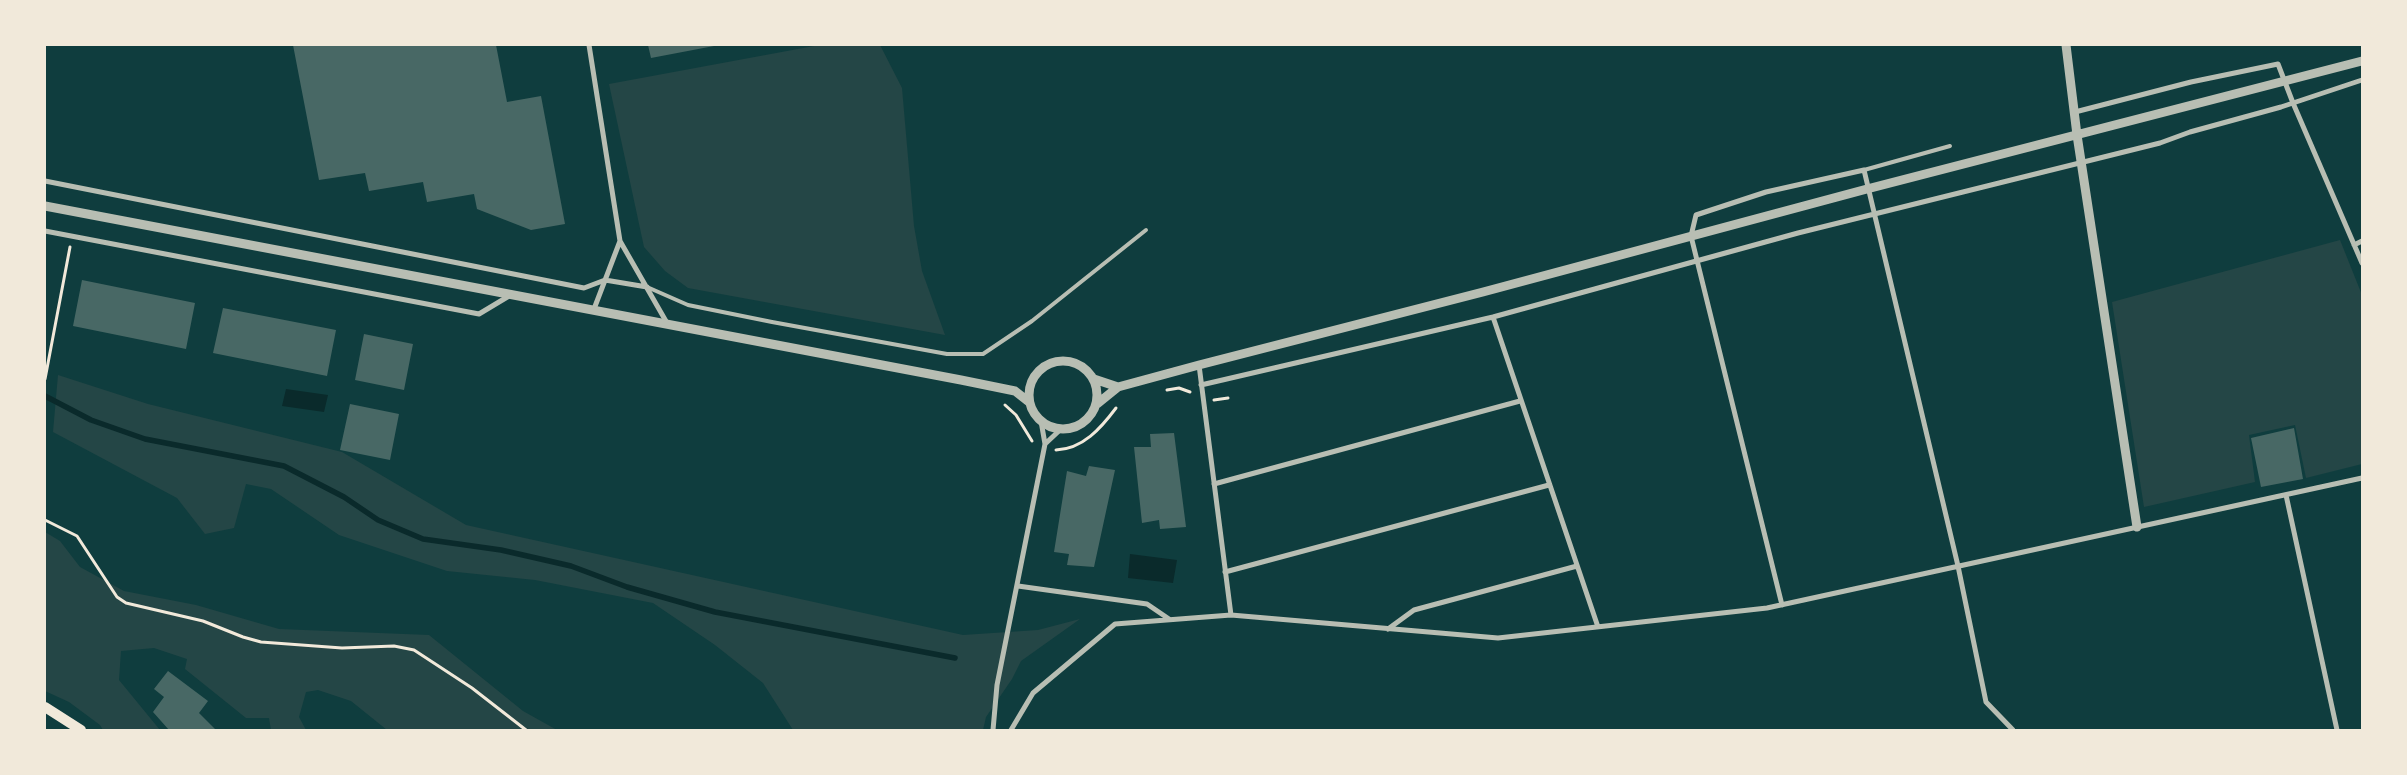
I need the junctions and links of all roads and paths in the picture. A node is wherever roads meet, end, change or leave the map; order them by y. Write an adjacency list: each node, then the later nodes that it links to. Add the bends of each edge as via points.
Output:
1 (589, 45): 20 (street)
2 (2066, 45): 7 (street)
3 (2362, 61): 5 (street)
4 (2362, 80): 6 (street)
5 (2284, 82): 6 (street); 7 (street, via 2278,64); 8 (street)
6 (2293, 103): 10 (street, via 2160,143); 22 (street)
7 (2074, 112): 8 (street)
8 (2077, 135): 10 (street); 13 (street)
9 (1950, 146): 11 (lane)
10 (2082, 162): 15 (street); 49 (street)
11 (1864, 170): 13 (street); 19 (street, via 1766,192 1696,215)
12 (45, 181): 25 (street, via 584,288)
13 (1867, 189): 15 (street); 19 (street)
14 (45, 206): 27 (street)
15 (1873, 215): 23 (street); 51 (street)
16 (1146, 230): 26 (lane, via 1032,321 983,354 947,354 772,322 688,305)
17 (45, 231): 18 (street)
18 (72, 236): 27 (street, via 479,314); 32 (path)
19 (1692, 236): 23 (street); 31 (street)
20 (620, 241): 25 (street); 26 (street)
21 (2362, 241): 22 (street)
22 (2354, 245): 24 (street)
23 (1698, 262): 29 (street); 54 (street)
24 (2362, 263)
25 (605, 280): 26 (street); 28 (street)
26 (647, 287): 30 (street)
27 (512, 294): 28 (street)
28 (594, 309): 30 (street)
29 (1493, 317): 35 (street); 38 (street)
30 (667, 323): 37 (street)
31 (1199, 365): 35 (street); 36 (street)
32 (45, 379)
33 (1094, 379): 34 (street, via 1084,367 1069,360 1053,361 1039,369); 36 (street); 40 (street, via 1098,391)
34 (1030, 382): 37 (street); 39 (street)
35 (1201, 386): 45 (street)
36 (1118, 387): 40 (street)
37 (1015, 391): 39 (street)
38 (1520, 401): 45 (street); 46 (street)
39 (1029, 402): 41 (street)
40 (1097, 404): 42 (street, via 1089,418 1076,427)
41 (1041, 421): 42 (street); 43 (street)
42 (1061, 429): 43 (street)
43 (1045, 444): 53 (street)
44 (2362, 478): 47 (street)
45 (1214, 484): 52 (street)
46 (1549, 486): 50 (street); 52 (street)
47 (2286, 495): 49 (street); 65 (street)
48 (45, 520): 61 (path, via 77,536 117,597 126,603 203,621 262,642 342,648 394,646 414,650)
49 (2137, 527): 51 (street)
50 (1577, 566): 57 (street); 58 (street, via 1414,610)
51 (1958, 566): 54 (street); 64 (street, via 1986,702)
52 (1225, 572): 55 (street)
53 (1018, 586): 56 (street, via 1147,604); 62 (street, via 997,685)
54 (1782, 605): 57 (street)
55 (1231, 615): 56 (street); 58 (street)
56 (1169, 620): 63 (street, via 1115,624 1034,693)
57 (1598, 627): 58 (street, via 1498,638)
58 (1388, 628)
59 (45, 707): 60 (main road)
60 (81, 730)
61 (526, 730)
62 (993, 730)
63 (1011, 730)
64 (2013, 730)
65 (2337, 730)

